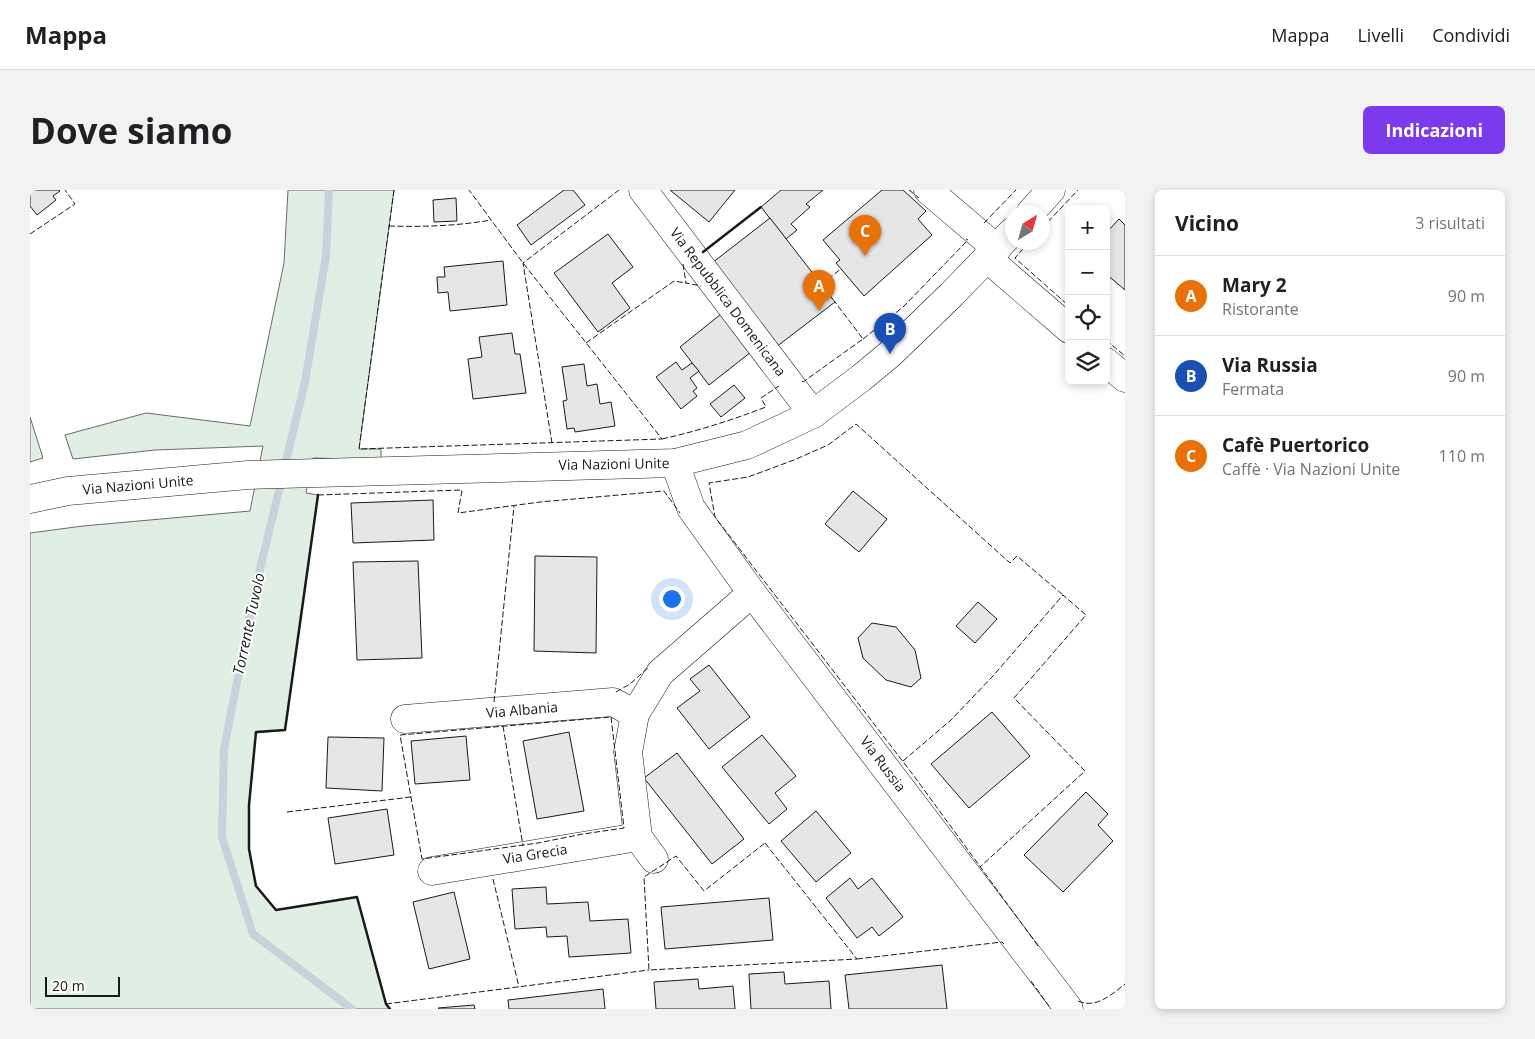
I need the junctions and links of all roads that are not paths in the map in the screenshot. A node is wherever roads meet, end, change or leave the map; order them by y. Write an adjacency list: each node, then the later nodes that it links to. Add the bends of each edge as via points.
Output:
1 (643, 190): 9 (street, Via Repubblica Domenicana)
2 (928, 190): 5 (street)
3 (1051, 190): 4 (street)
4 (1037, 205)
5 (999, 247): 6 (street); 9 (street, Via Nazioni Unite, via 890,354)
6 (1065, 324)
7 (1110, 365): 8 (street)
8 (1125, 378)
9 (813, 414): 10 (street, Via Nazioni Unite, via 747,445)
10 (675, 463): 11 (street, Via Nazioni Unite, via 248,475 68,491); 12 (street, Via Russia, via 691,508)
11 (30, 499)
12 (752, 593): 13 (street, via 660,673); 16 (street, Via Russia)
13 (635, 714): 14 (street, Via Albania, via 613,702); 15 (street, Via Grecia, via 628,752 646,848)
14 (405, 719)
15 (432, 870)
16 (1070, 1009)

